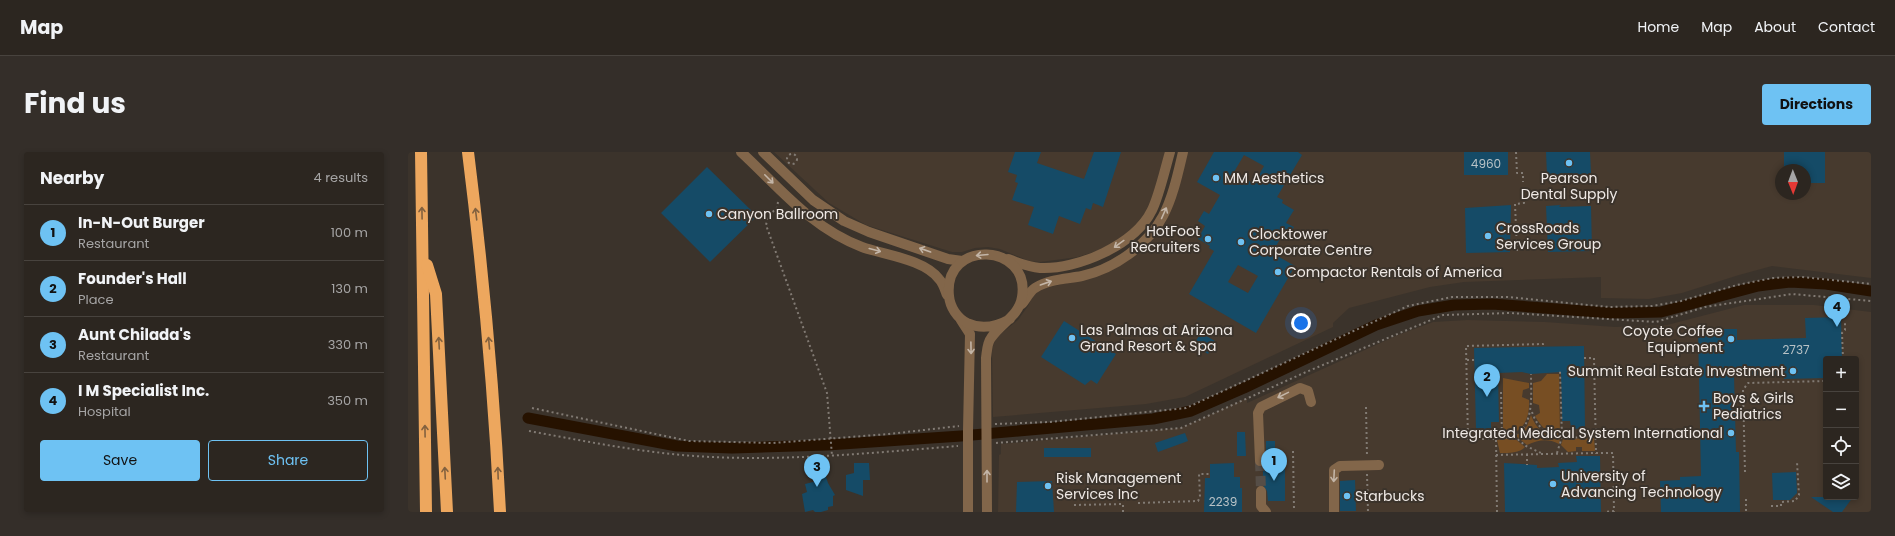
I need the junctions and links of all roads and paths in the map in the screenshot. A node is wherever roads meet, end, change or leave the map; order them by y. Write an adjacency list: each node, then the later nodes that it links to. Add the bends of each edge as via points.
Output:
1 (421, 152): 13 (highway, one-way to 1)
2 (468, 152): 74 (highway, one-way to 2, via 495,412 479,236)
3 (741, 152): 17 (street, one-way to 17, via 795,206 817,223 835,235 862,247 890,254 931,271 940,279)
4 (763, 152): 15 (street, one-way to 4, via 869,232 844,221 813,200)
5 (1170, 152): 14 (street, one-way to 14, via 1152,210 1139,228 1102,255 1084,261 1042,268 1030,267)
6 (1183, 152): 19 (street, one-way to 6, via 1034,288 1106,268 1147,239 1163,216)
7 (1516, 152): 9 (path, via 1517,173 1523,173)
8 (788, 162): 8 (path, via 788,155 795,155 795,163)
9 (1524, 182)
10 (1524, 194): 12 (path, via 1524,203 1515,204)
11 (778, 198): 42 (path, via 777,208 768,216 766,225 823,379 827,393)
12 (1517, 251)
13 (423, 252): 72 (highway, one-way to 13); 73 (highway, one-way to 13, via 436,294)
14 (1002, 257): 15 (street, one-way to 15, via 981,254); 19 (street, via 1012,264 1019,274 1022,297)
15 (962, 262): 17 (street, via 950,279)
16 (1871, 284): 36 (path, via 1802,277 1773,278 1652,306 1609,307 1508,297 1452,297 1408,306 1186,408)
17 (949, 300): 20 (street)
18 (1871, 301): 45 (path, via 1792,294 1705,307 1656,322 1510,313 1442,315 1181,428)
19 (1018, 309): 21 (street)
20 (956, 314): 21 (street, via 976,327 988,328); 37 (street, one-way to 37, via 970,334)
21 (1010, 319): 36 (street, via 988,343)
22 (1845, 324): 24 (path, via 1842,333)
23 (1543, 347): 26 (path, via 1543,344 1466,346)
24 (1843, 356)
25 (1584, 358): 41 (path, via 1594,358)
26 (1467, 360): 27 (path); 43 (path, via 1468,439)
27 (1475, 360)
28 (1560, 371): 40 (path)
29 (1531, 374): 35 (path)
30 (1823, 381): 60 (path, via 1748,383 1743,390)
31 (1501, 392): 44 (path)
32 (1311, 402): 54 (street, one-way to 54, via 1308,391 1300,388 1261,406 1258,413)
33 (1366, 407): 55 (path)
34 (532, 408): 42 (path, via 688,441 773,443)
35 (1531, 410): 39 (path, via 1524,427); 40 (path, via 1541,429 1548,434)
36 (987, 426): 45 (street)
37 (968, 427): 42 (path); 46 (street)
38 (529, 431): 53 (path, via 647,452 694,456 747,459)
39 (1514, 436): 44 (path); 51 (path, via 1526,446)
40 (1562, 437): 41 (path); 49 (path)
41 (1596, 437): 48 (path)
42 (831, 438): 53 (path)
43 (1496, 439): 44 (path); 52 (path)
44 (1502, 439)
45 (987, 442): 76 (street, one-way to 45)
46 (968, 444): 53 (path); 75 (street)
47 (1292, 451): 71 (path)
48 (1596, 452): 49 (path); 63 (path, via 1613,452)
49 (1557, 453): 51 (path)
50 (1527, 454): 51 (path); 52 (path); 58 (path)
51 (1544, 454)
52 (1496, 455): 81 (path)
53 (832, 456)
54 (1260, 461)
55 (1367, 461)
56 (1797, 462): 70 (path, via 1799,495 1795,501 1781,502 1781,506)
57 (1379, 465): 79 (street, one-way to 79, via 1336,467)
58 (1527, 465)
59 (1367, 469): 80 (path)
60 (1745, 472)
61 (1209, 474): 68 (path, via 1200,474 1198,501)
62 (1601, 478): 63 (path)
63 (1614, 478): 66 (path)
64 (1261, 491): 78 (street, via 1261,506)
65 (1601, 491): 66 (path)
66 (1614, 491): 82 (path, via 1614,511)
67 (1746, 499): 83 (path)
68 (1138, 503)
69 (1074, 505): 77 (path, via 1123,504)
70 (1770, 506)
71 (1294, 508)
72 (426, 512)
73 (447, 512)
74 (500, 512)
75 (968, 512)
76 (987, 512)
77 (1123, 512)
78 (1266, 512)
79 (1334, 512)
80 (1368, 512)
81 (1497, 512)
82 (1604, 512)
83 (1746, 512)

